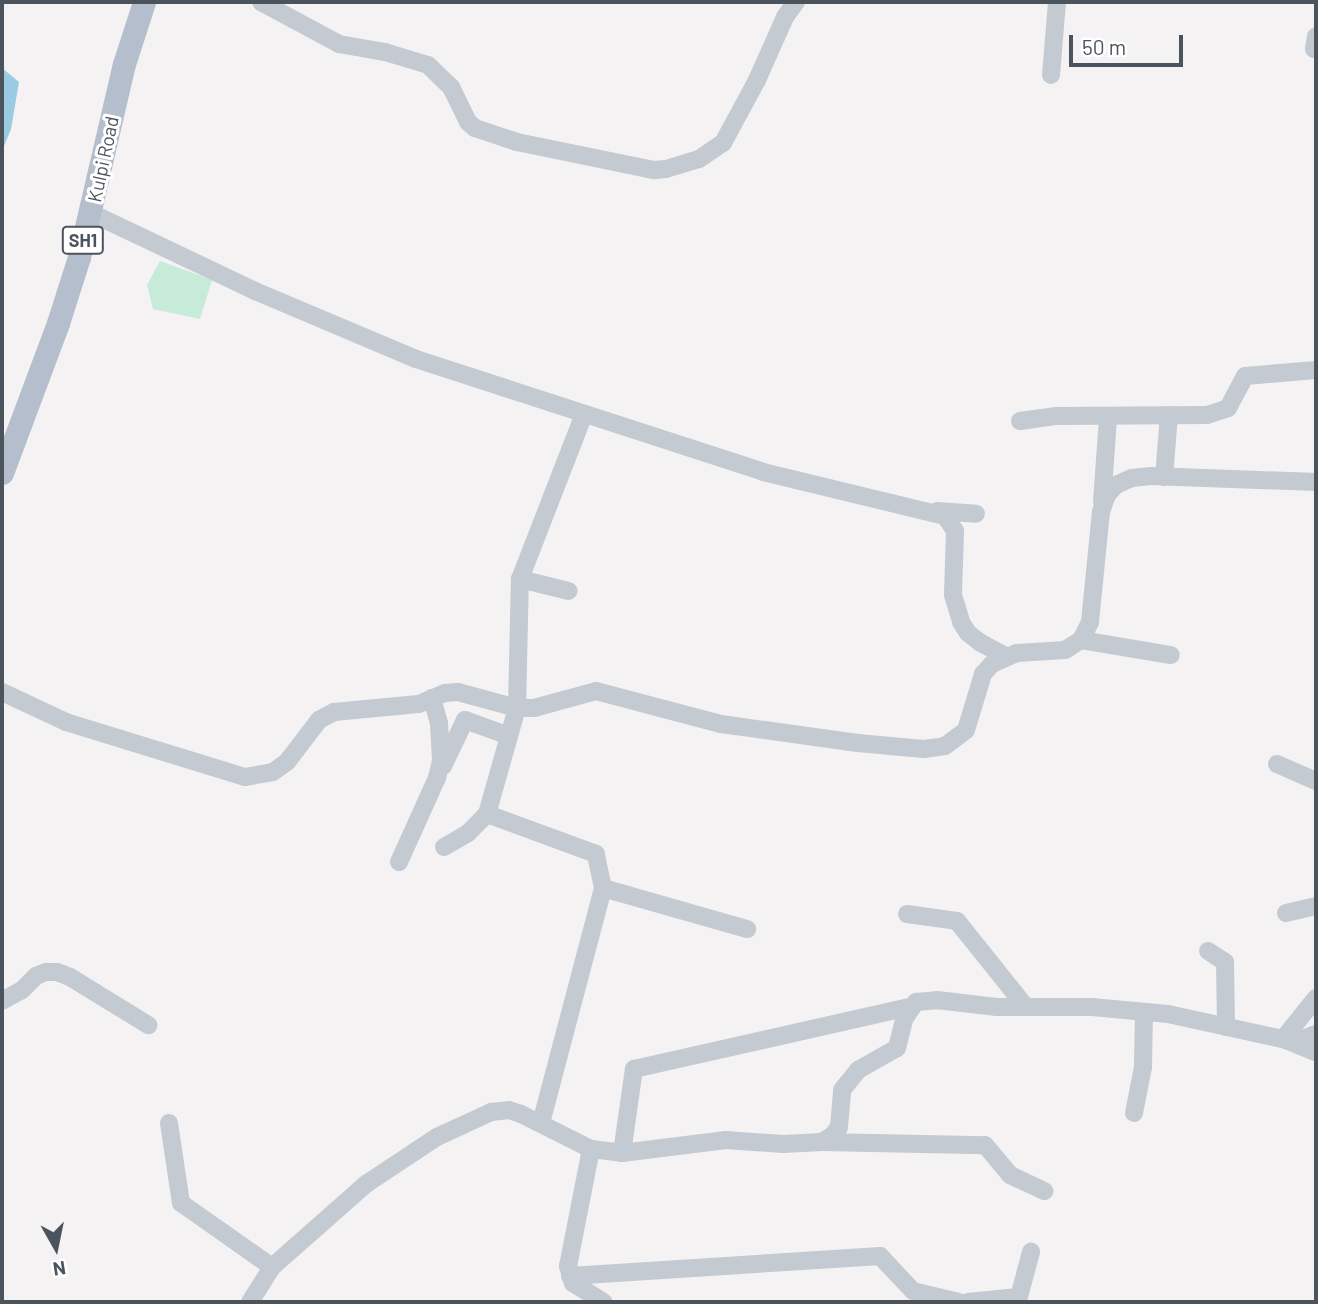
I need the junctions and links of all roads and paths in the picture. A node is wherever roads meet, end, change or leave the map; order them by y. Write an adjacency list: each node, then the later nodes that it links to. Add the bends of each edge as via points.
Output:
1 (261, 2): 2 (street, via 339,44 428,65 451,88 475,128 517,142 654,170 699,159 723,143)
2 (796, 2)
3 (1057, 2): 5 (street)
4 (140, 3): 6 (main road, Kulpi Road / SH1)
5 (1051, 75)
6 (91, 213): 8 (street, via 416,359); 12 (main road, Kulpi Road / SH1, via 58,323)
7 (1316, 370): 9 (street, via 1245,376 1228,408 1207,415)
8 (584, 414): 15 (street, via 789,479); 18 (street)
9 (1169, 415): 10 (street); 13 (street)
10 (1108, 418): 11 (street, via 1057,416); 16 (street)
11 (1020, 421)
12 (2, 473)
13 (1164, 477): 14 (street); 16 (street, via 1132,478 1116,485)
14 (1316, 482)
15 (934, 511): 17 (street); 22 (street, via 955,531 953,596 961,622 968,633)
16 (1101, 512): 20 (street, via 1090,622)
17 (976, 514)
18 (520, 579): 19 (street); 25 (street)
19 (569, 591)
20 (1081, 640): 21 (street); 22 (street, via 1065,650)
21 (1171, 655)
22 (1005, 656): 25 (street, via 983,674 966,730 945,746 924,748 721,724 596,691 534,708)
23 (2, 692): 24 (street, via 66,722 245,777 273,772 287,762 319,720 334,712 404,706)
24 (432, 698): 25 (street, via 458,692); 28 (street, via 441,742)
25 (517, 708): 26 (street)
26 (509, 736): 28 (street, via 465,720); 30 (street)
27 (1277, 764): 29 (street)
28 (437, 778): 32 (street)
29 (1316, 782)
30 (487, 814): 31 (street, via 468,833); 33 (street, via 596,854)
31 (444, 847)
32 (399, 862)
33 (603, 888): 37 (street); 51 (street)
34 (1316, 906): 35 (street)
35 (1286, 913)
36 (907, 914): 42 (street, via 957,921)
37 (747, 929)
38 (1208, 951): 45 (street, via 1225,962)
39 (1316, 998): 47 (street)
40 (2, 1001): 44 (street, via 36,976 57,972)
41 (909, 1007): 42 (street, via 937,999); 52 (street, via 897,1048 858,1070 842,1090 839,1127); 54 (street, via 634,1069)
42 (1026, 1007): 43 (street)
43 (1144, 1012): 45 (street); 49 (street, via 1143,1067)
44 (148, 1025)
45 (1226, 1027): 47 (street)
46 (1316, 1034): 47 (street)
47 (1283, 1039): 48 (street)
48 (1316, 1052)
49 (1134, 1113)
50 (169, 1123): 57 (street, via 181,1203)
51 (541, 1123): 53 (street); 57 (street, via 509,1110 491,1112 446,1132 366,1184)
52 (822, 1142): 54 (street, via 726,1140); 55 (street, via 985,1145 1010,1175)
53 (591, 1149): 54 (street); 58 (street)
54 (622, 1153)
55 (1045, 1191)
56 (1031, 1252): 62 (street, via 1019,1297)
57 (272, 1267): 59 (street)
58 (569, 1276): 60 (street, via 580,1289); 61 (street, via 880,1256 913,1291)
59 (250, 1302)
60 (604, 1302)
61 (959, 1302)
62 (968, 1302)

